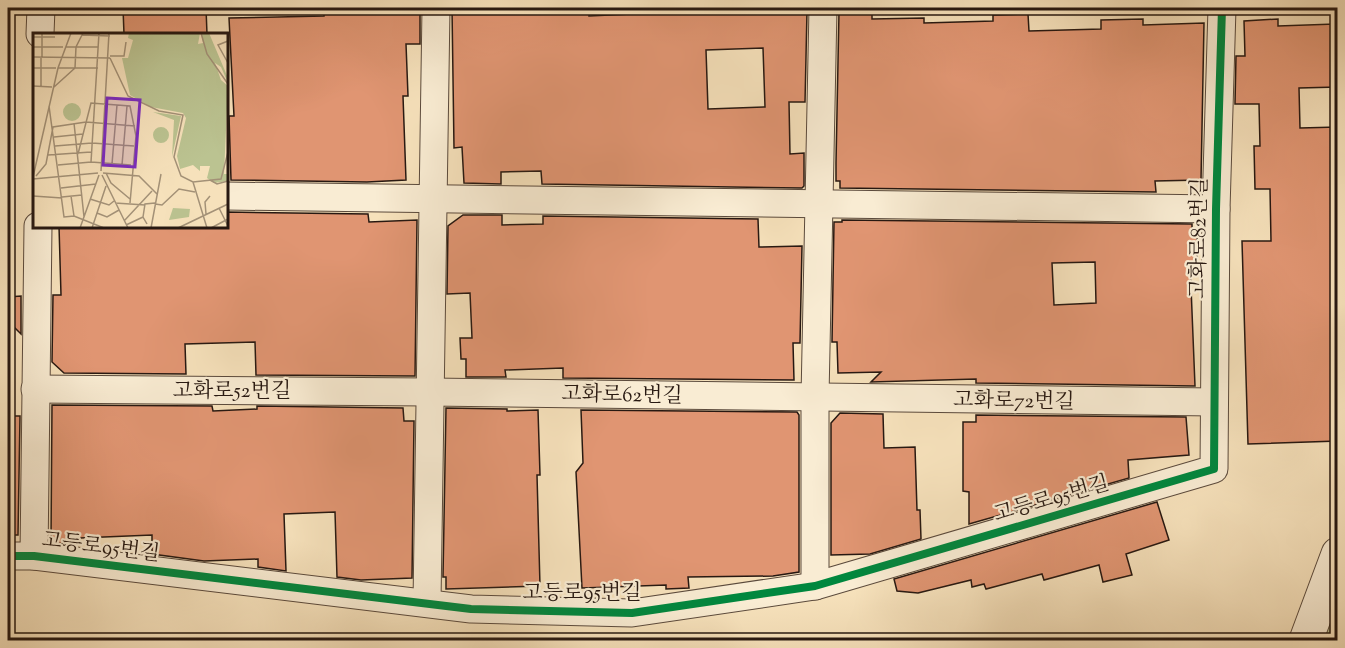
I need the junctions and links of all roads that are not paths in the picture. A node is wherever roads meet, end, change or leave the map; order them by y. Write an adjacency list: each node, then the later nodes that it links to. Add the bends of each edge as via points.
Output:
1 (40, 8): 5 (street)
2 (436, 8): 7 (street)
3 (823, 8): 8 (street)
4 (1222, 8): 9 (street, 고화로82번길)
5 (40, 33)
6 (228, 196): 7 (street)
7 (433, 199): 8 (street); 12 (street)
8 (818, 203): 9 (street); 13 (street)
9 (1216, 209): 14 (street, 고화로82번길)
10 (38, 228): 11 (street)
11 (35, 389): 12 (street, 고화로52번길); 17 (street)
12 (430, 392): 13 (street, 고화로62번길); 19 (street)
13 (815, 397): 14 (street, 고화로72번길); 18 (street)
14 (1214, 402): 15 (street, 고화로82번길)
15 (1214, 469): 18 (street, 고등로95번길)
16 (1338, 554): 20 (street)
17 (21, 556): 19 (street, 고등로95번길)
18 (815, 586): 19 (street, 고등로95번길, via 632,613 471,609)
19 (427, 602)
20 (1306, 640)

